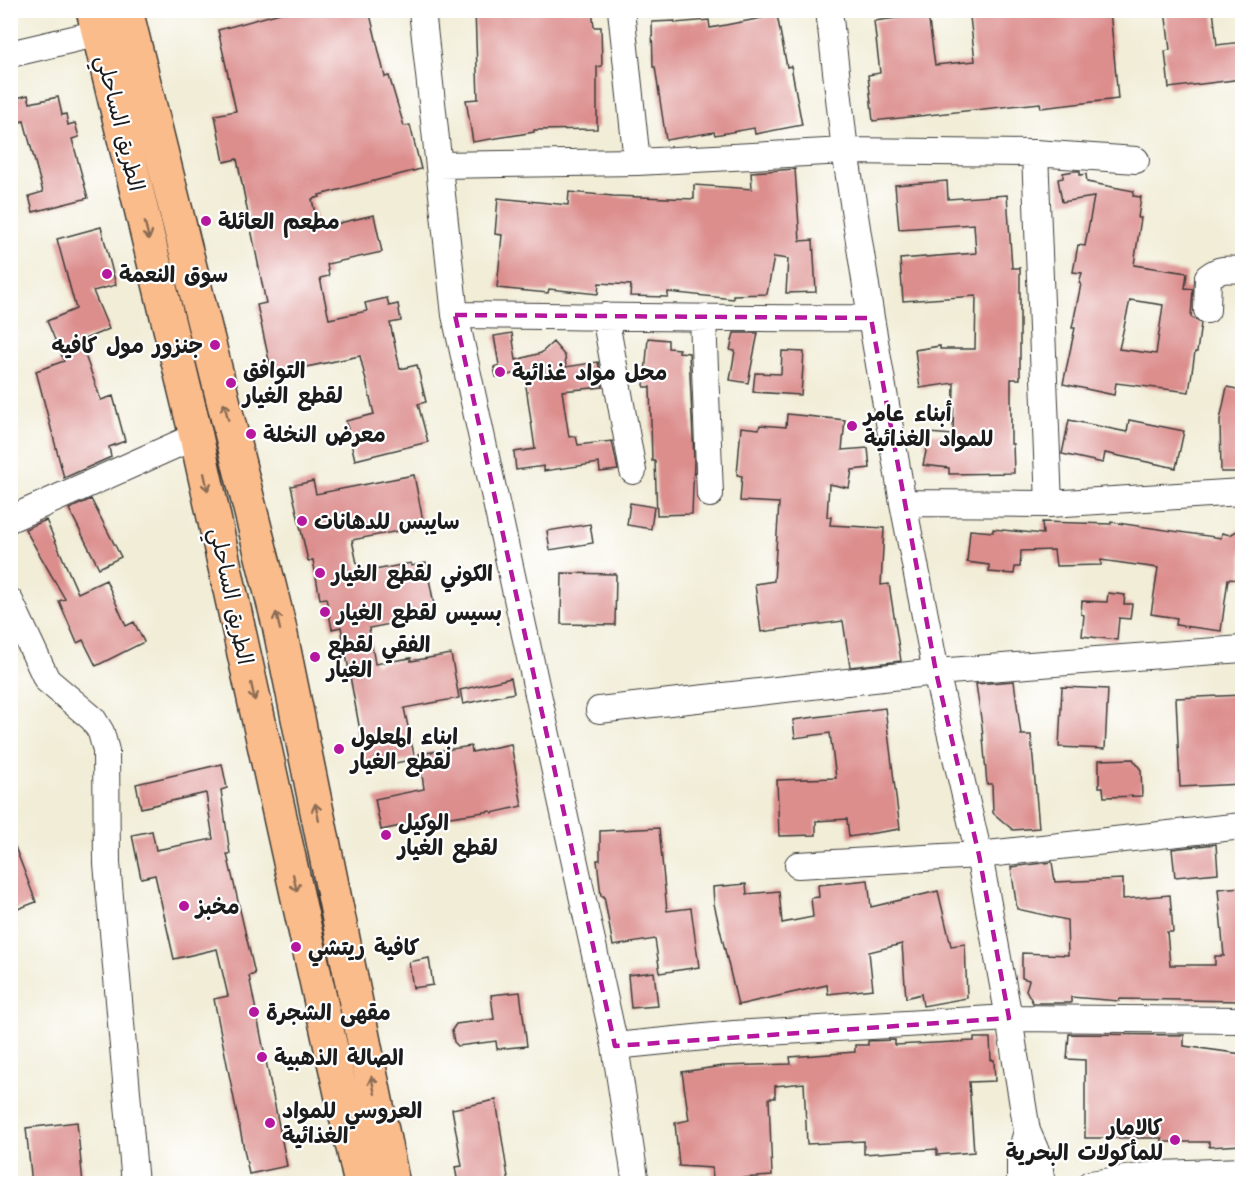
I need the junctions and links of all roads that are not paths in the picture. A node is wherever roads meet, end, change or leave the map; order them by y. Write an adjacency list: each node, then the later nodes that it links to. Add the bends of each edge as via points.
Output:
1 (126, 10): 39 (highway, الطريق الساحلي, one-way to 1, via 279,625)
2 (422, 10): 11 (street)
3 (621, 10): 10 (street)
4 (829, 10): 7 (street)
5 (96, 22): 6 (street); 18 (highway, الطريق الساحلي, one-way to 18)
6 (10, 54)
7 (846, 151): 8 (street); 10 (street); 16 (street)
8 (1035, 153): 9 (street); 23 (street)
9 (1136, 160)
10 (638, 162): 11 (street)
11 (439, 165): 14 (street)
12 (1242, 270): 13 (street, via 1216,270 1208,277)
13 (1208, 310)
14 (455, 315): 15 (street); 34 (street)
15 (605, 316): 17 (street); 19 (street)
16 (871, 318): 17 (street); 22 (street)
17 (703, 319): 21 (street)
18 (196, 436): 24 (street); 38 (highway, الطريق الساحلي, one-way to 38)
19 (633, 471)
20 (1242, 492): 23 (street)
21 (710, 494)
22 (903, 503): 23 (street); 27 (street)
23 (1049, 504)
24 (10, 519)
25 (13, 611): 37 (street, via 47,680 93,719 106,751 106,863)
26 (1242, 649): 27 (street)
27 (936, 672): 28 (street); 30 (street)
28 (599, 710)
29 (1242, 826): 30 (street)
30 (979, 855): 31 (street); 32 (street)
31 (798, 865)
32 (1009, 1018): 33 (street); 34 (street, via 734,1034); 35 (street)
33 (1242, 1020)
34 (615, 1046): 40 (street)
35 (1027, 1131): 41 (street, via 1020,1156); 42 (street, via 1038,1156)
36 (1242, 1171): 43 (street, via 1162,1173)
37 (135, 1184)
38 (362, 1184)
39 (393, 1184)
40 (636, 1184)
41 (1020, 1184)
42 (1042, 1184)
43 (1090, 1184)

